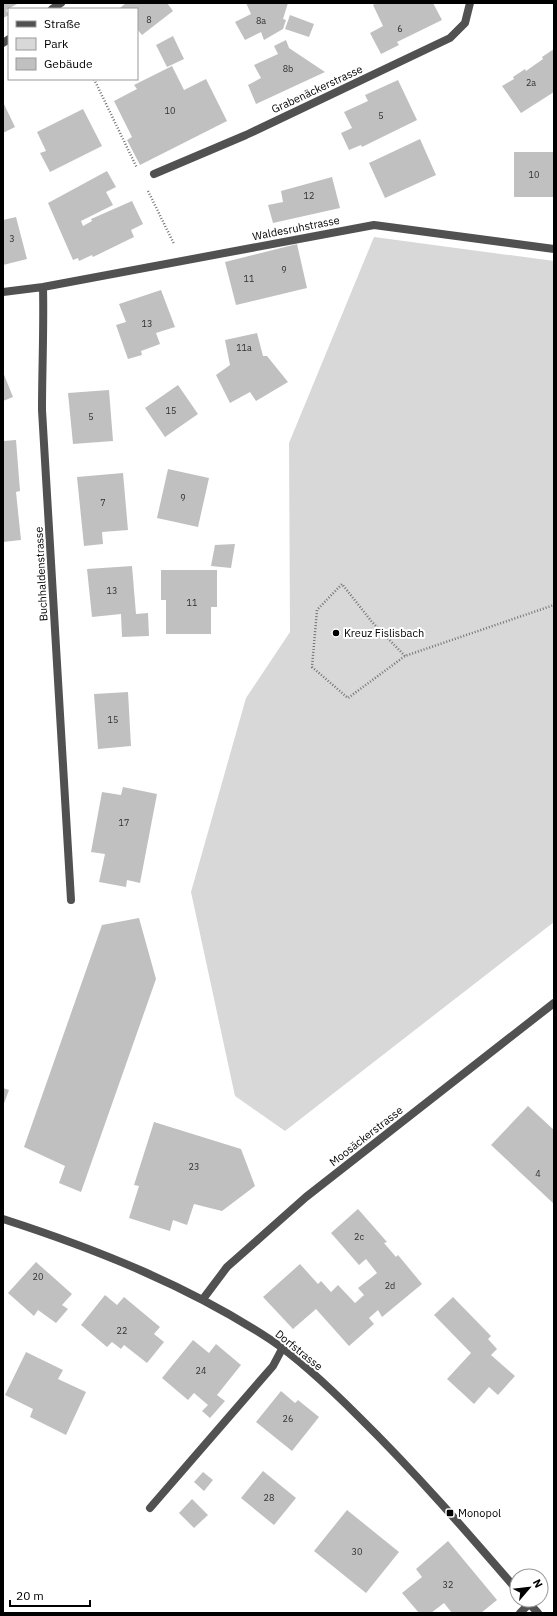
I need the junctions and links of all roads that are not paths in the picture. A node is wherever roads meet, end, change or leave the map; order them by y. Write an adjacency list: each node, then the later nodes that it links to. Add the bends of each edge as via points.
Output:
1 (470, 3): 2 (street, Grabenäckerstrasse, via 465,23 450,38 246,135)
2 (154, 174)
3 (554, 248): 4 (street, Waldesruhstrasse, via 374,225)
4 (43, 287): 5 (street); 6 (street, Buchhaldenstrasse, via 42,410)
5 (3, 292)
6 (71, 900)
7 (554, 1003): 9 (street, Moosäckerstrasse, via 306,1197 227,1267)
8 (3, 1218): 9 (street, Dorfstrasse, via 129,1265)
9 (203, 1299): 10 (street, Dorfstrasse)
10 (282, 1349): 11 (street, via 273,1366); 12 (street, Dorfstrasse, via 336,1394 406,1463)
11 (150, 1508)
12 (509, 1581)

